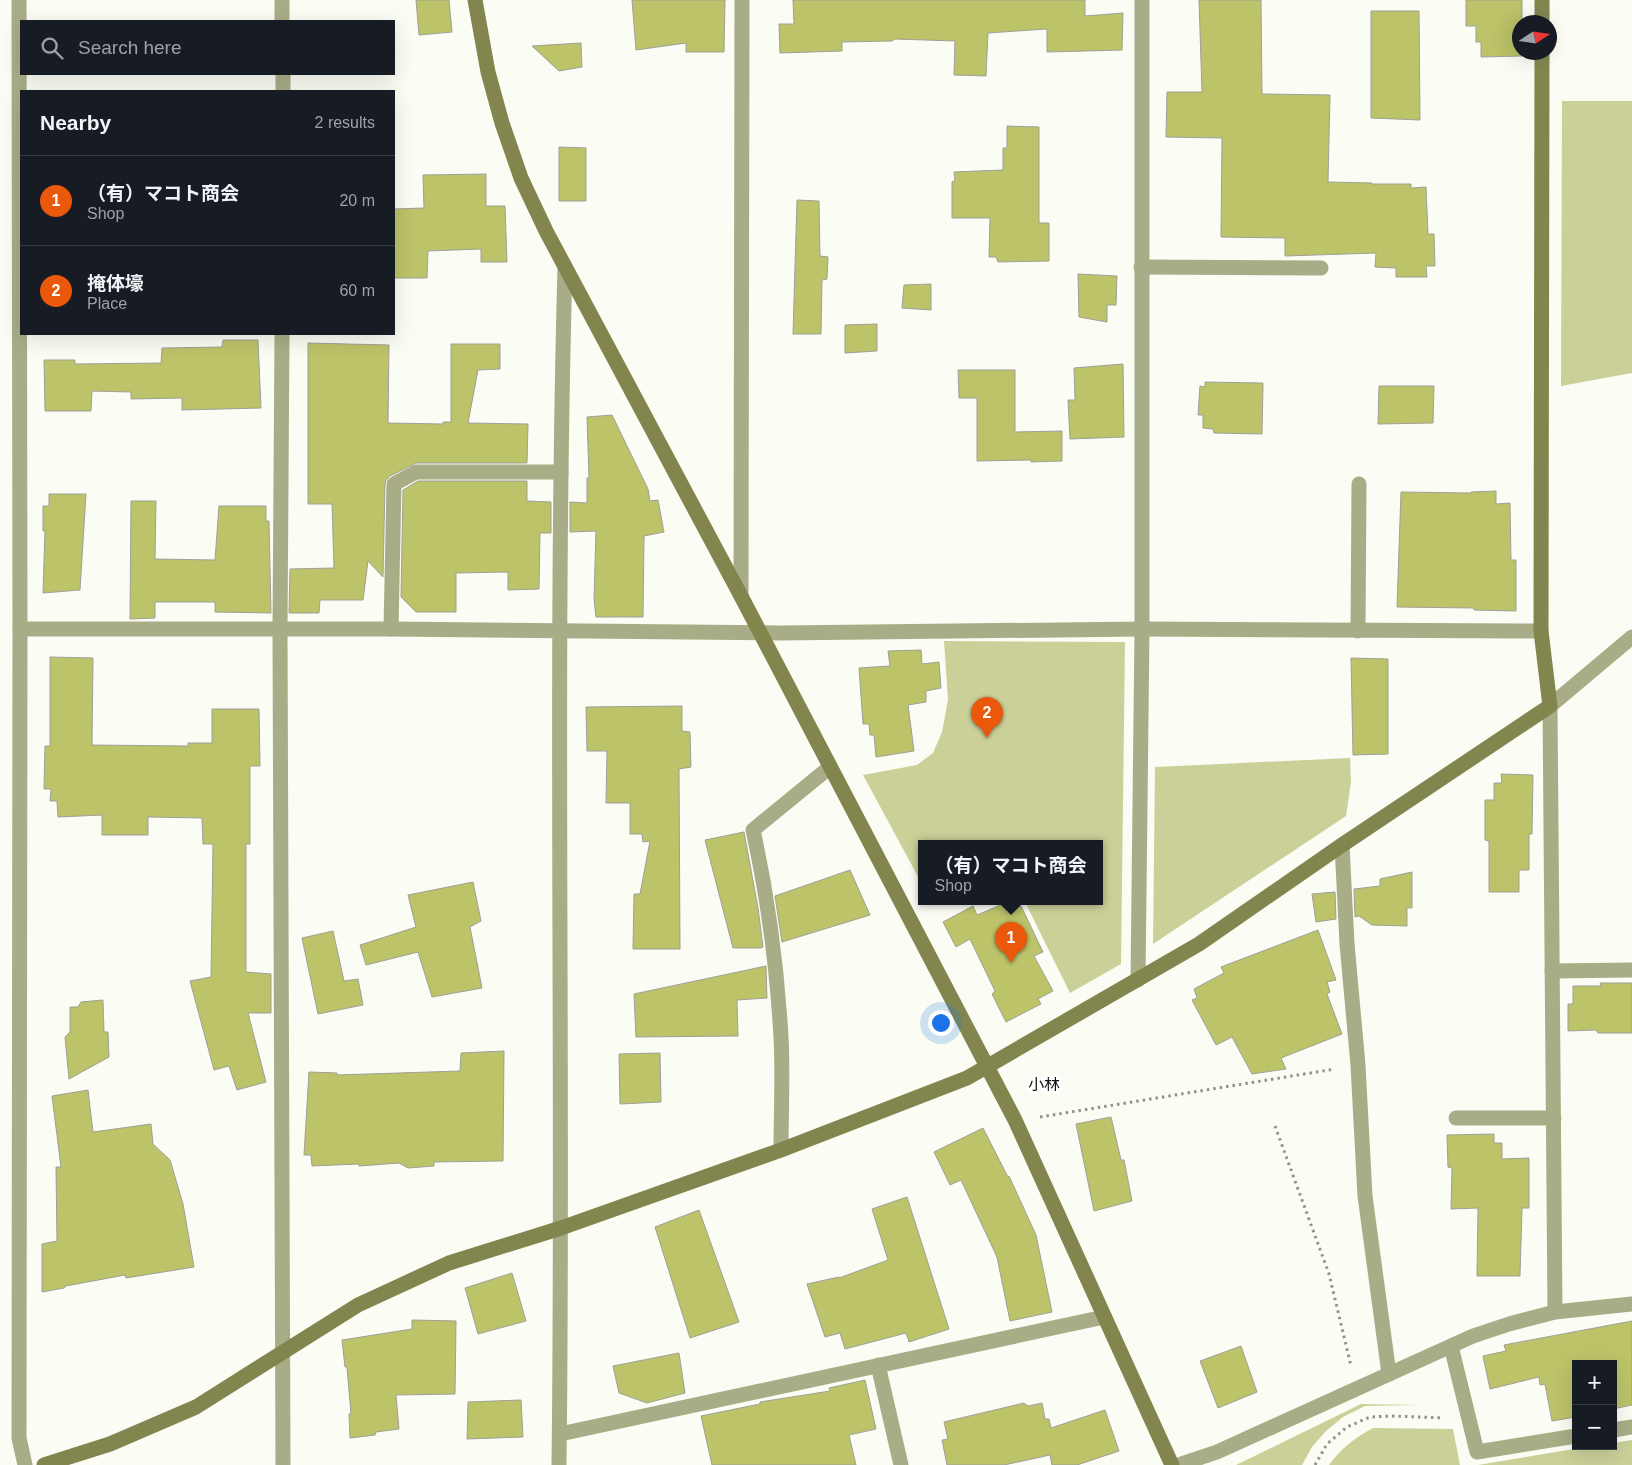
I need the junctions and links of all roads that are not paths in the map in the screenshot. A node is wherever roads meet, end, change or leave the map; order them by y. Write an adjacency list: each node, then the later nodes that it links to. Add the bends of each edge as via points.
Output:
1 (19, 0): 19 (street)
2 (282, 0): 8 (street)
3 (475, 0): 12 (street, via 488,72 502,123 522,178)
4 (742, 0): 18 (street)
5 (1142, 0): 13 (street)
6 (1542, 0): 7 (street)
7 (1542, 15)
8 (282, 20)
9 (1542, 60): 25 (street)
10 (283, 75): 11 (street)
11 (283, 90)
12 (565, 267): 16 (street); 18 (street)
13 (1141, 267): 14 (street); 20 (street)
14 (1321, 268)
15 (282, 335): 21 (street)
16 (561, 472): 22 (street, via 416,472 394,484); 23 (street)
17 (1360, 484): 24 (street)
18 (741, 596): 26 (street)
19 (20, 629): 21 (street); 50 (street, via 19,1438)
20 (1142, 629): 24 (street); 26 (street); 33 (street)
21 (280, 630): 22 (street); 43 (street)
22 (391, 630): 23 (street)
23 (559, 631): 26 (street); 38 (street)
24 (1358, 631): 25 (street)
25 (1540, 631): 28 (street)
26 (760, 633): 29 (street)
27 (1632, 637): 28 (street)
28 (1550, 706): 30 (street); 32 (street)
29 (830, 767): 34 (street); 37 (street, via 753,830 765,883 781,1037)
30 (1342, 844): 33 (street, via 1199,944); 45 (street, via 1365,1196)
31 (1632, 970): 32 (street)
32 (1552, 971): 36 (street)
33 (1138, 980): 34 (street)
34 (987, 1067): 37 (street, via 967,1078); 41 (street, via 1015,1120)
35 (1456, 1118): 36 (street)
36 (1554, 1118): 40 (street)
37 (782, 1150): 38 (street)
38 (561, 1228): 43 (street, via 449,1263 358,1305); 48 (street)
39 (1632, 1304): 40 (street)
40 (1555, 1312): 42 (street, via 1509,1324)
41 (1104, 1317): 44 (street); 55 (street)
42 (1451, 1346): 45 (street); 49 (street, via 1477,1452)
43 (283, 1353): 51 (street, via 196,1407 110,1444); 52 (street)
44 (878, 1365): 48 (street); 54 (street)
45 (1389, 1374): 56 (street, via 1217,1452)
46 (1632, 1427): 47 (street)
47 (1617, 1429)
48 (560, 1434): 53 (street)
49 (1572, 1437)
50 (25, 1465)
51 (44, 1465)
52 (283, 1465)
53 (559, 1465)
54 (901, 1465)
55 (1172, 1465)
56 (1178, 1465)

